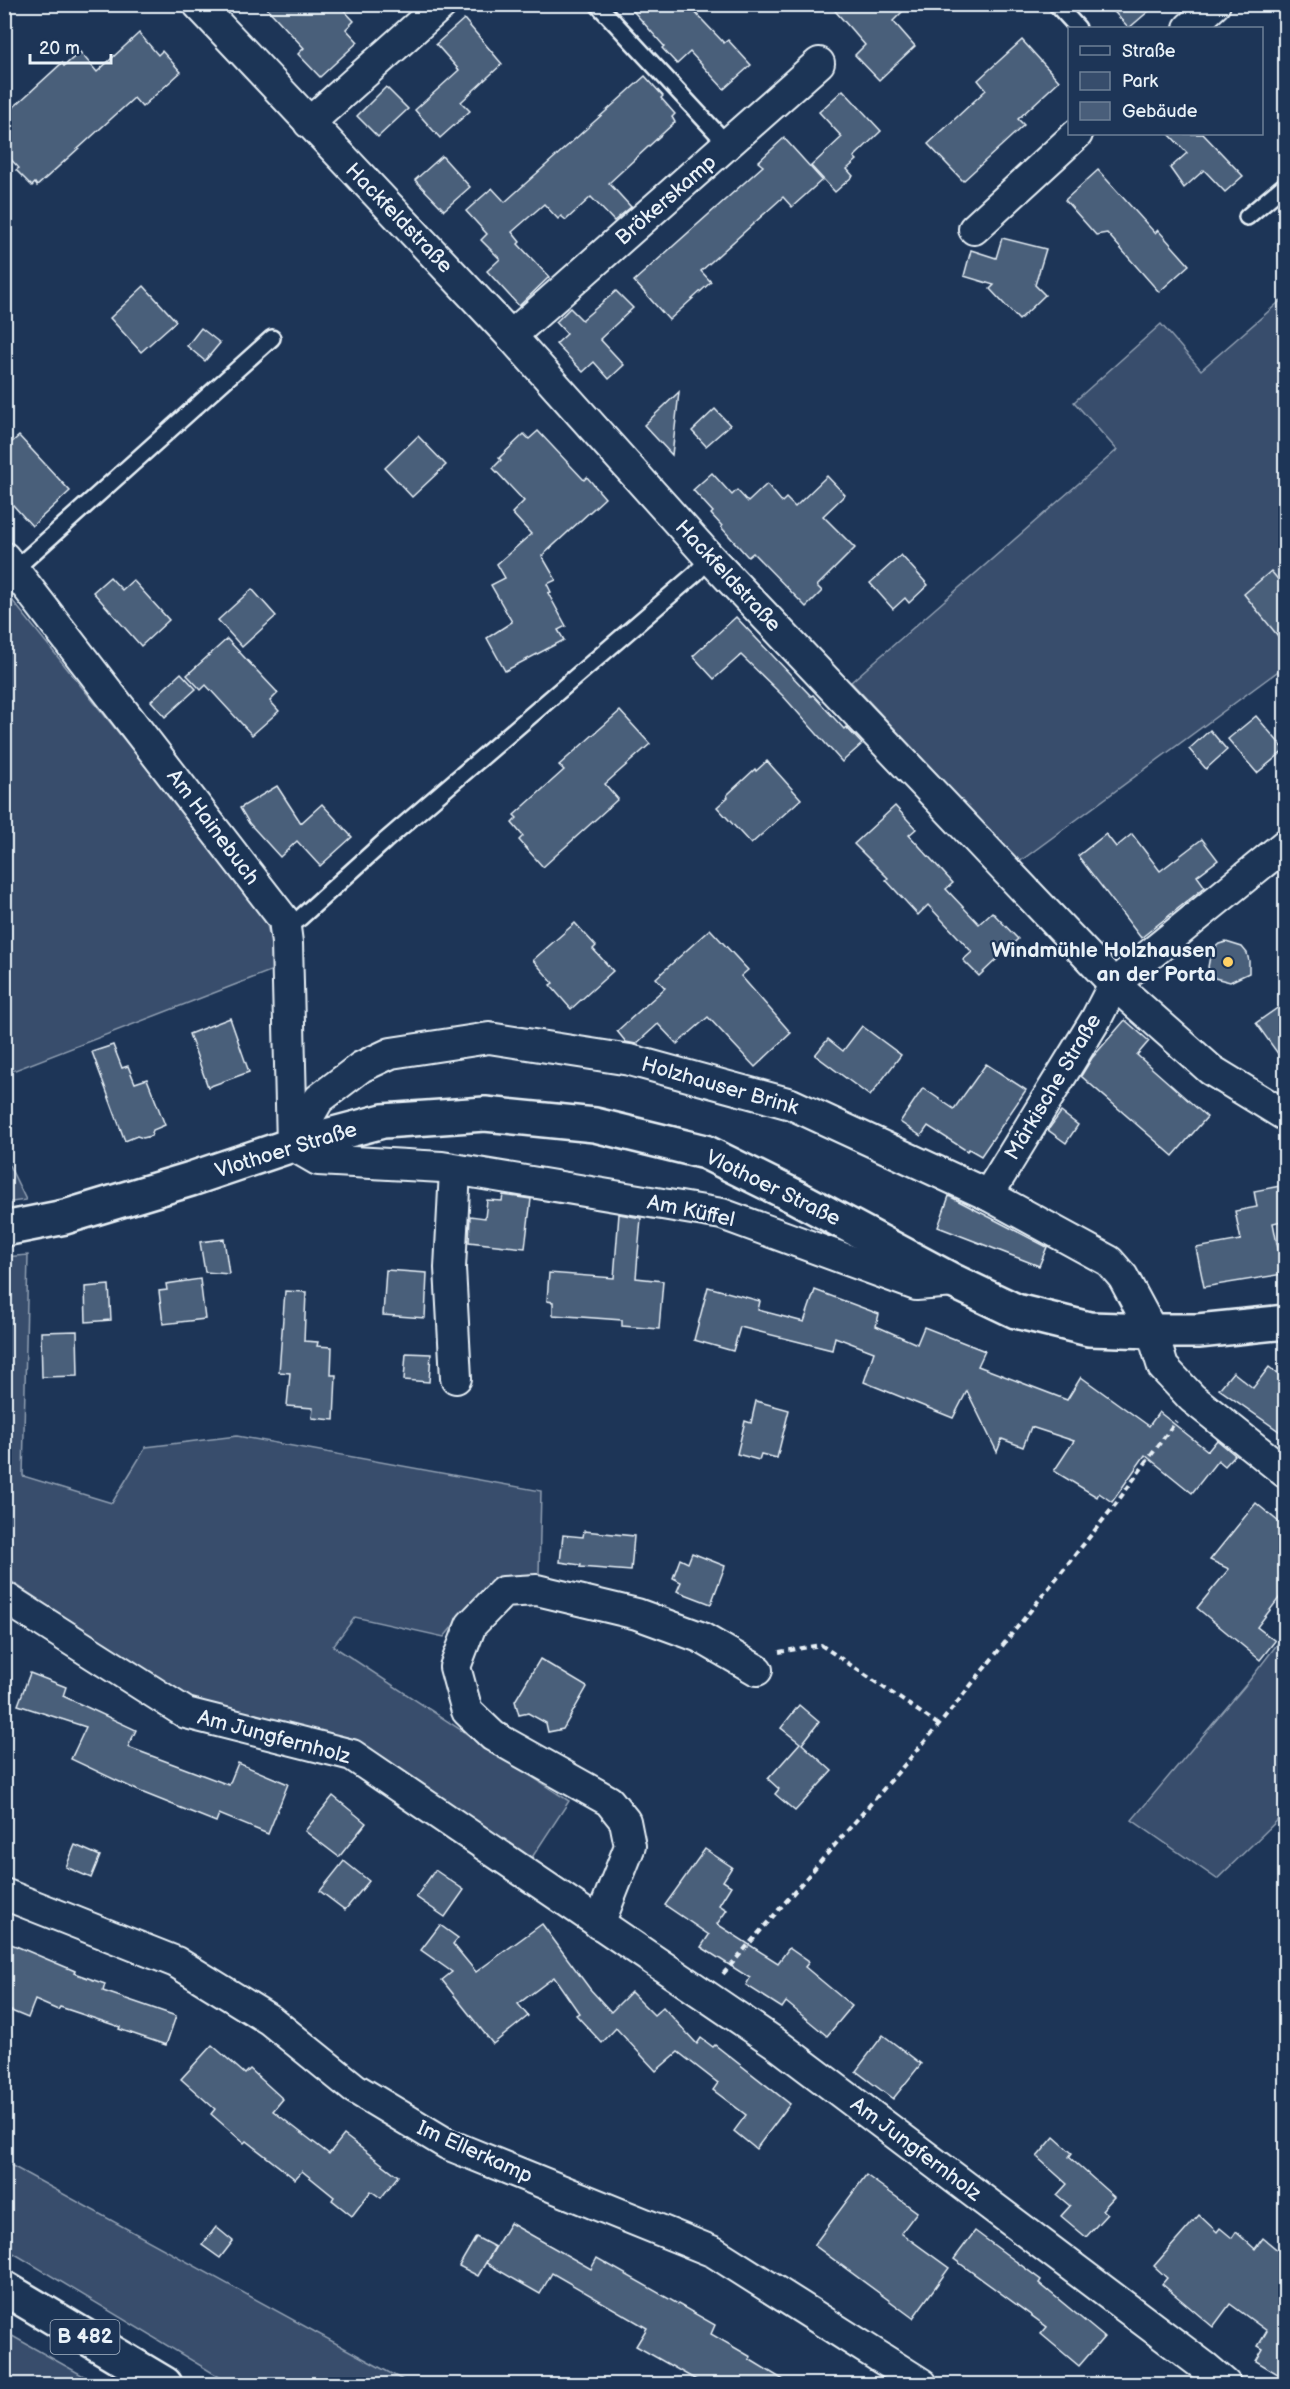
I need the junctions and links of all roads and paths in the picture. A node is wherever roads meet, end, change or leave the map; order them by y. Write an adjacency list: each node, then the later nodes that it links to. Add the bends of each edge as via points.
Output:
1 (198, 4): 9 (street, Hackfeldstraße)
2 (442, 4): 9 (street)
3 (1056, 4): 6 (lane)
4 (1215, 4): 7 (street)
5 (599, 6): 11 (lane)
6 (1077, 27)
7 (1190, 27)
8 (819, 63): 11 (street, Brökerskamp)
9 (309, 123): 15 (street, Hackfeldstraße)
10 (1076, 135): 14 (street)
11 (728, 145): 15 (street, Brökerskamp)
12 (1286, 184): 13 (lane)
13 (1247, 218)
14 (974, 229)
15 (511, 336): 17 (street, Hackfeldstraße)
16 (272, 338): 18 (lane)
17 (710, 558): 20 (lane, via 300,918); 21 (street, Hackfeldstraße)
18 (10, 563): 20 (street, Am Hainebuch, via 284,920)
19 (1286, 844): 21 (street, Märkische Straße)
20 (285, 927): 23 (street, Am Hainebuch)
21 (1114, 984): 22 (street, Hackfeldstraße, via 1211,1070); 25 (street, Märkische Straße)
22 (1286, 1116)
23 (292, 1145): 24 (street, Am Küffel, via 318,1160); 25 (street, Holzhauser Brink, via 319,1099 361,1067 391,1053 489,1038 630,1059 791,1104); 26 (street, Vlothoer Straße, via 65,1217); 27 (street, Vlothoer Straße, via 383,1121 473,1114 595,1125 705,1152)
24 (455, 1170): 27 (street, Am Küffel, via 722,1214 916,1285); 30 (street, via 450,1268)
25 (988, 1195): 29 (street, Holzhauser Brink, via 1109,1261 1123,1277)
26 (4, 1229)
27 (955, 1282): 29 (street, Vlothoer Straße, via 1016,1311 1089,1329)
28 (1286, 1322): 29 (street, Vlothoer Straße)
29 (1152, 1331): 31 (street, Holzhauser Brink, via 1163,1367)
30 (456, 1378)
31 (1192, 1398): 32 (street, Holzhauser Brink); 35 (path, via 1115,1505)
32 (1286, 1473)
33 (4, 1597): 37 (street, Am Jungfernholz, via 186,1713 352,1755)
34 (757, 1670): 35 (path, via 778,1653 820,1645); 37 (street, via 700,1637 637,1614 537,1590 503,1592 471,1625 455,1667 467,1711 493,1736 609,1801 625,1821 630,1846)
35 (939, 1725): 38 (path)
36 (4, 1894): 41 (street, Im Ellerkamp, via 176,1962 270,2020 354,2088 406,2121 447,2144 714,2252)
37 (599, 1924): 42 (street, Am Jungfernholz, via 774,2043)
38 (723, 1973)
39 (4, 2288): 40 (street, B 482)
40 (165, 2385)
41 (921, 2385)
42 (1225, 2385)

